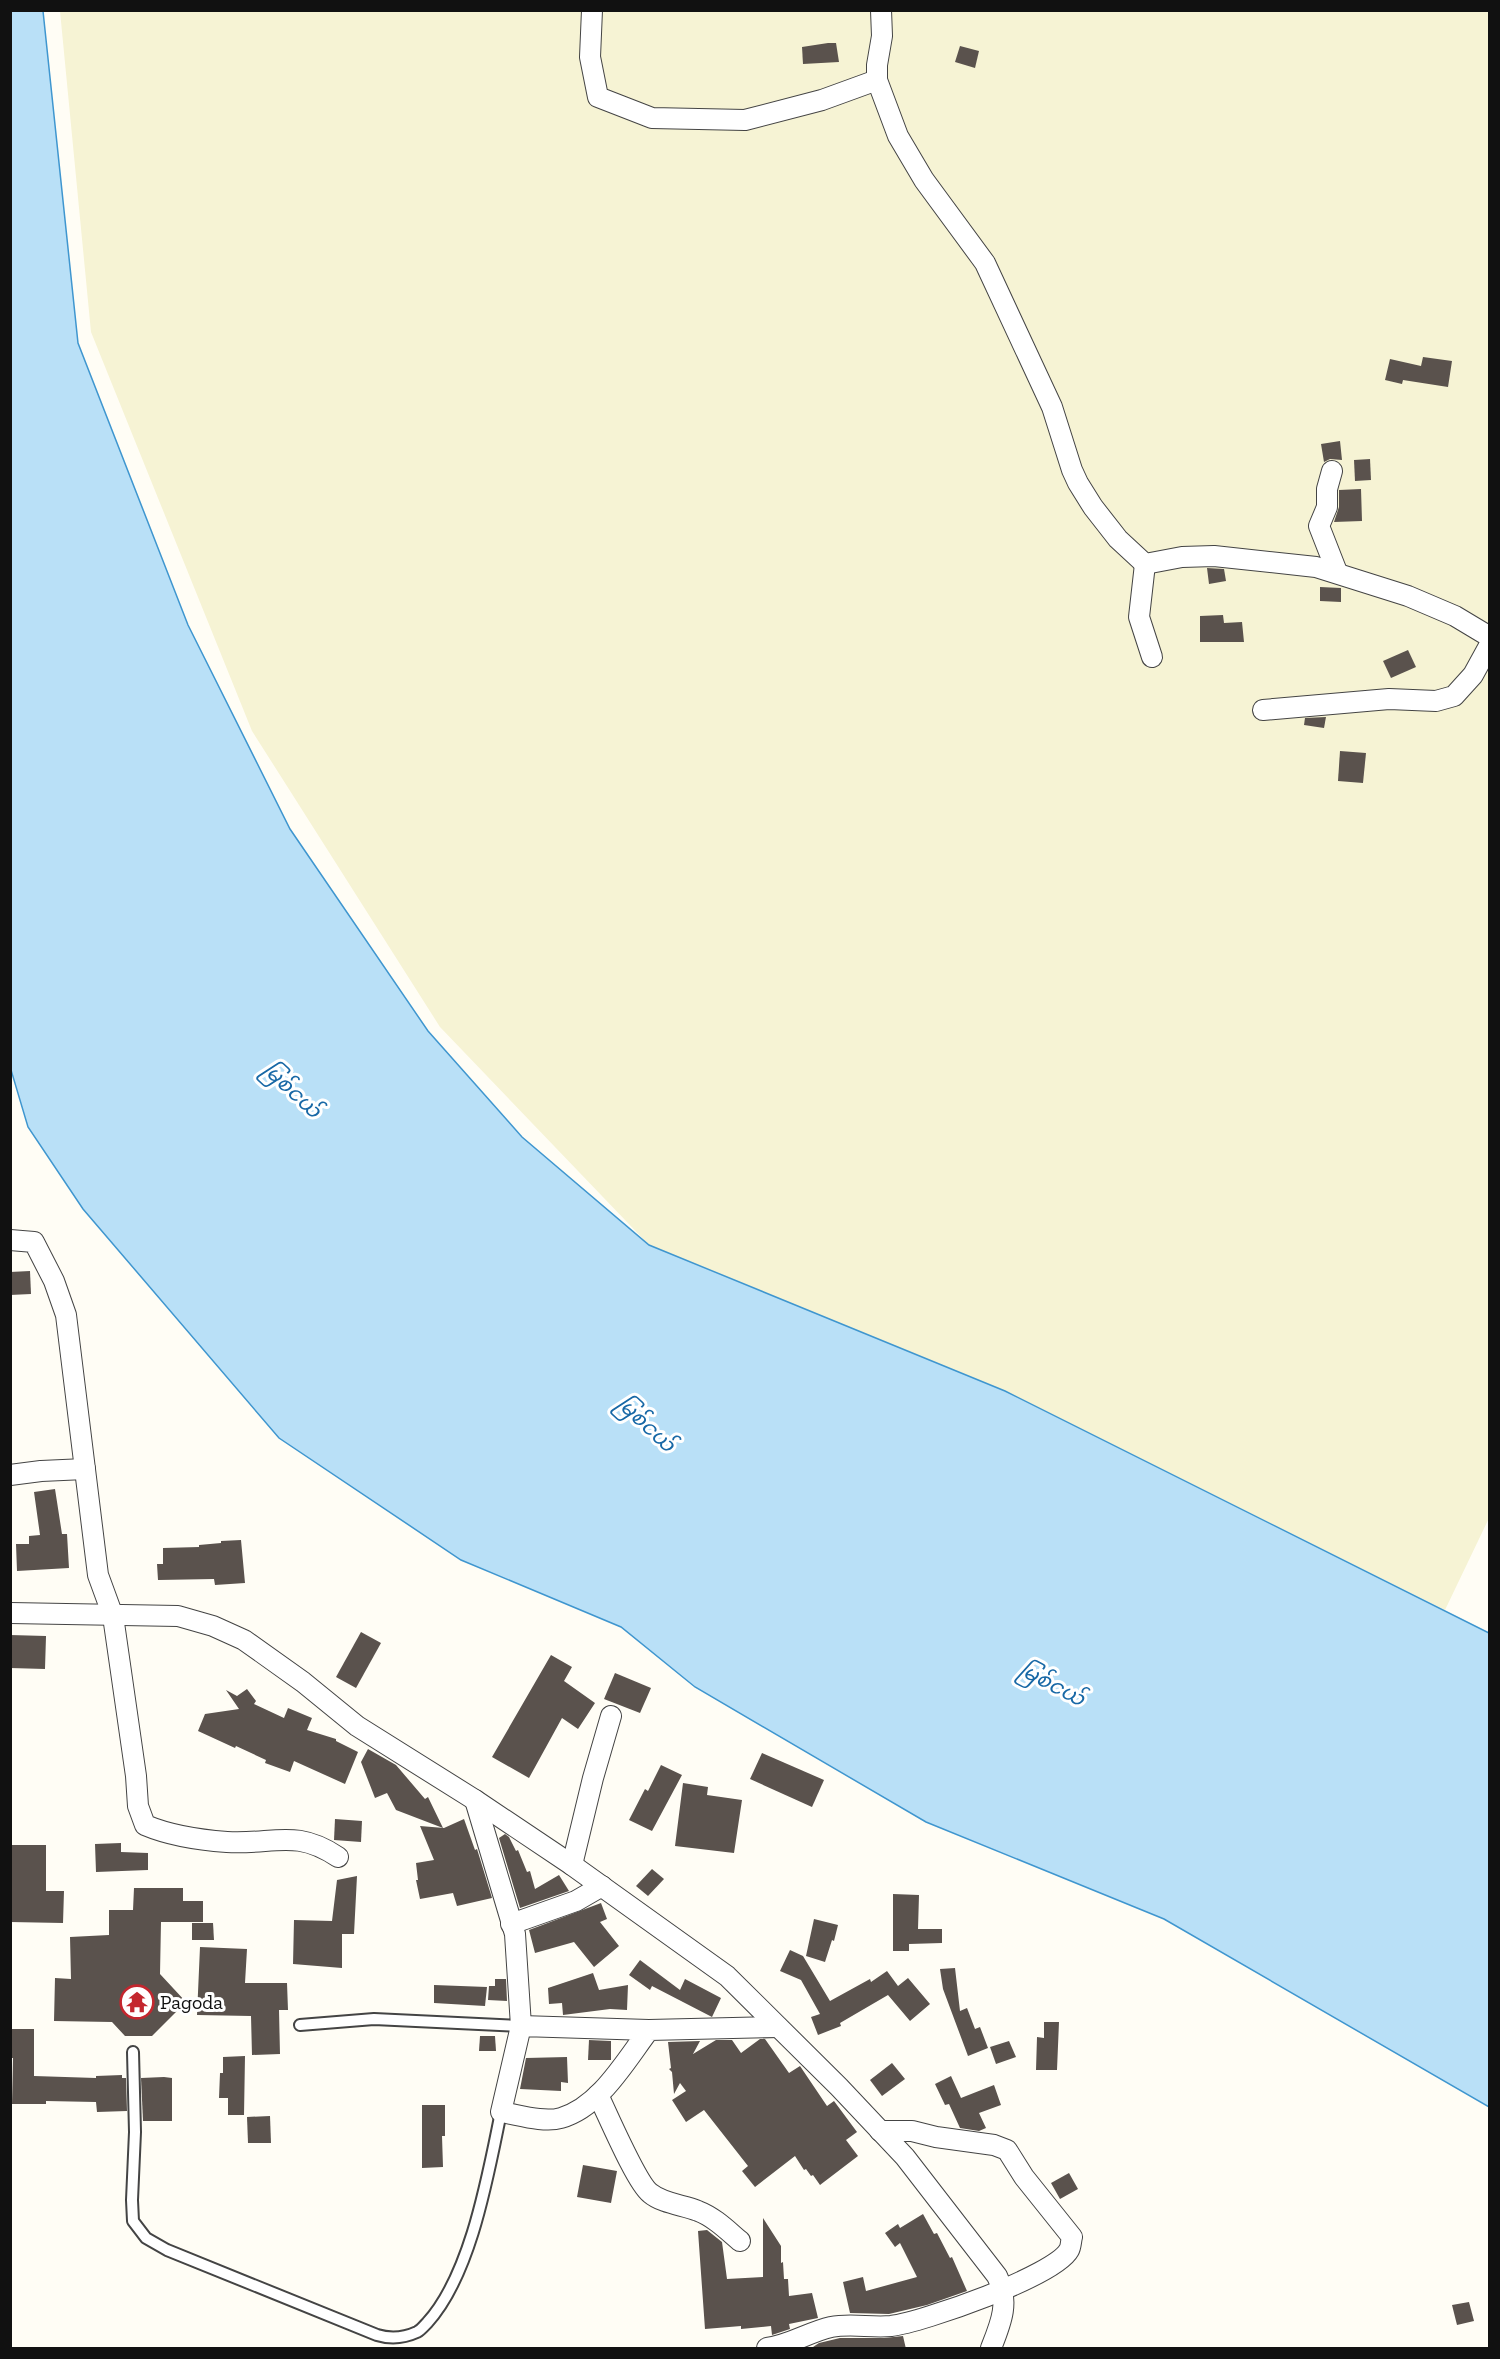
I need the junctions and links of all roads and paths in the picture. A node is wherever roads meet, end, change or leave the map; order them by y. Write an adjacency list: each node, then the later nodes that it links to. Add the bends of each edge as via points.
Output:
1 (592, 10): 3 (street, via 590,57 598,97 652,118 745,120 822,100)
2 (881, 10): 3 (street)
3 (877, 80): 5 (street, via 898,135 924,180 985,263 1052,407 1078,483 1118,539)
4 (1332, 471): 6 (street, via 1327,507 1319,526)
5 (1145, 564): 6 (street, via 1214,556); 9 (street, via 1139,617)
6 (1336, 572): 7 (street, via 1455,616)
7 (1490, 637)
8 (1490, 644): 10 (street, via 1473,675 1454,696 1436,701 1389,699)
9 (1152, 657)
10 (1263, 710)
11 (10, 1239): 12 (street, via 34,1242 66,1315)
12 (85, 1469): 13 (street); 15 (street, via 98,1575)
13 (10, 1475)
14 (10, 1613): 15 (street)
15 (113, 1616): 17 (street, via 178,1616 244,1640 357,1726); 18 (street, via 138,1806 145,1825 167,1834 227,1842 292,1838 320,1845)
16 (611, 1716): 19 (street)
17 (475, 1800): 19 (street); 21 (street)
18 (338, 1857)
19 (572, 1865): 20 (street)
20 (602, 1886): 21 (street, via 576,1901); 24 (street, via 727,1976)
21 (512, 1924): 23 (street)
22 (300, 2025): 23 (lane, via 374,2019)
23 (521, 2026): 25 (street); 28 (street)
24 (778, 2027): 25 (street); 29 (street)
25 (649, 2030): 27 (street)
26 (133, 2052): 28 (lane, via 132,2200 134,2221 146,2238 167,2250 391,2339 418,2332 437,2311 455,2280 478,2209)
27 (598, 2095): 28 (street, via 560,2118); 30 (street, via 650,2193 699,2211)
28 (501, 2112)
29 (880, 2131): 31 (street, via 982,2254); 31 (street, via 912,2131 1007,2150 1072,2236 1070,2250 1058,2262)
30 (740, 2241)
31 (1004, 2289): 32 (street, via 893,2326 832,2327); 33 (street, via 1004,2307)
32 (766, 2349)
33 (992, 2349)

